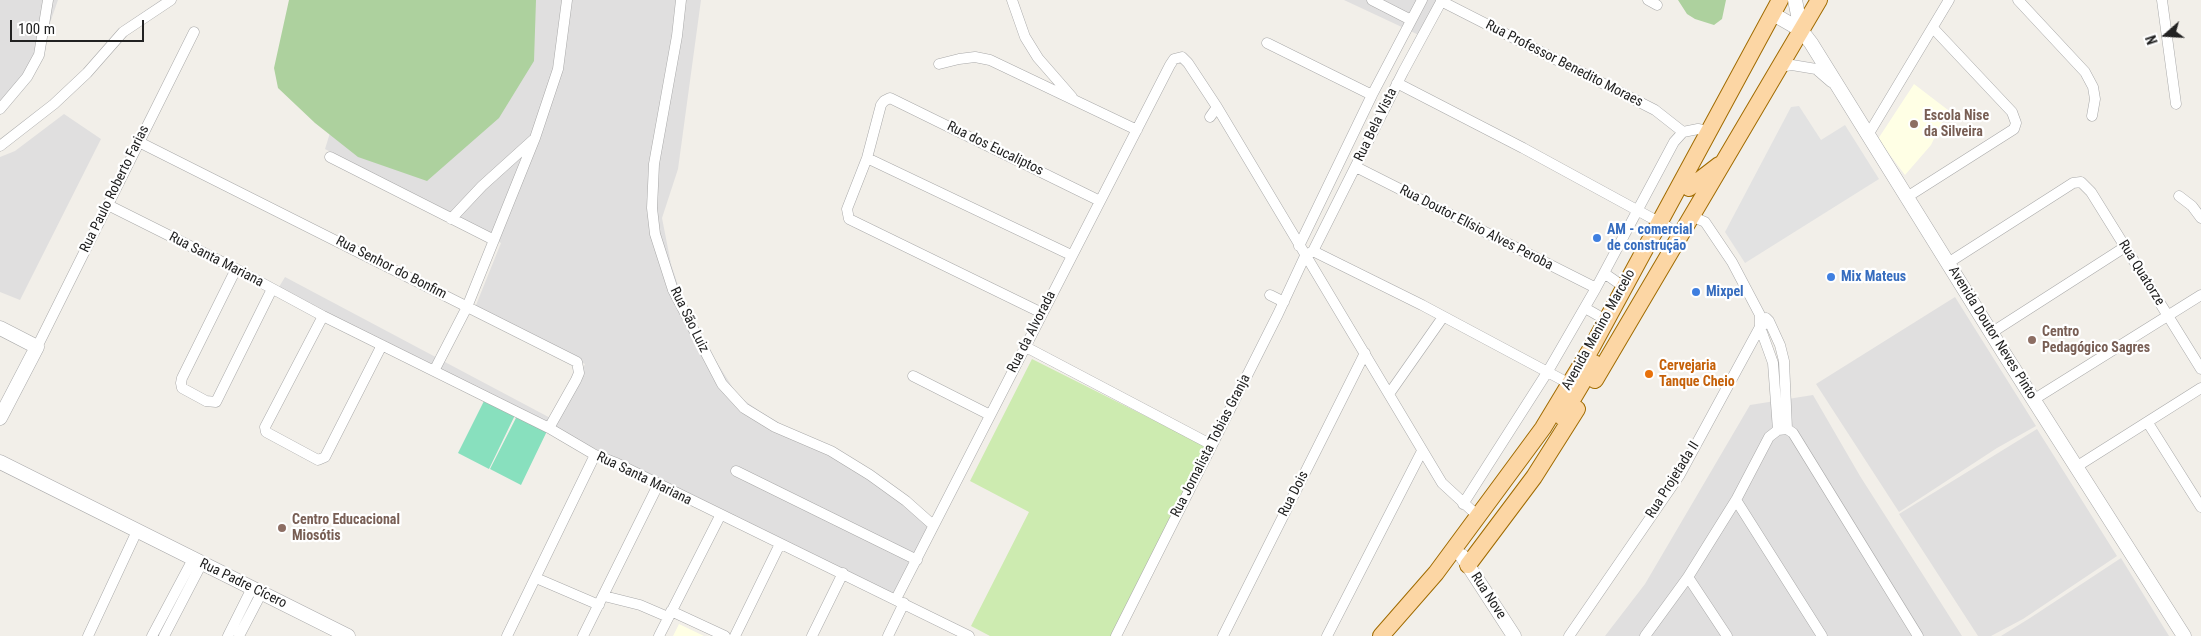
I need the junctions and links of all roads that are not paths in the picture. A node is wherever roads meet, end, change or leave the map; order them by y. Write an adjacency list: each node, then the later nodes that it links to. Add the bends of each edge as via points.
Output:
1 (48, 0): 31 (street, via 39,55 27,77)
2 (170, 0): 40 (street, via 123,32 54,104)
3 (567, 0): 38 (street, via 558,68)
4 (680, 0): 112 (street, Rua São Luiz, via 677,36 654,164 652,208 655,234 676,296 722,384 744,408 774,427 831,451 898,496)
5 (1012, 0): 27 (street, via 1038,58)
6 (1372, 0): 16 (street)
7 (1422, 0): 16 (street, Rua Bela Vista)
8 (1790, 0): 15 (main road, Avenida Menino Marcelo)
9 (1794, 0): 18 (street)
10 (1819, 0): 18 (main road)
11 (1949, 0): 17 (street)
12 (2018, 0): 32 (street, via 2085,72 2095,99)
13 (2162, 0): 28 (street)
14 (1442, 1): 24 (street, Rua Bela Vista); 36 (street, Rua Professor Benedito Moraes, via 1655,110)
15 (1778, 10): 18 (street); 35 (main road, Avenida Menino Marcelo); 45 (main road, Avenida Menino Marcelo)
16 (1411, 20): 22 (street, Rua Bela Vista)
17 (1933, 28): 37 (street); 47 (street, via 2012,112 2016,123 2014,128)
18 (1801, 30): 23 (main road); 29 (street, Avenida Doutor Neves Pinto)
19 (194, 32): 39 (street, Rua Paulo Roberto Farias)
20 (1267, 43): 26 (street)
21 (939, 64): 27 (street, via 959,58 990,60)
22 (1388, 64): 24 (street); 26 (street, Rua Bela Vista)
23 (1779, 67): 29 (street, via 1792,65 1816,69 1826,76); 43 (main road)
24 (1403, 72): 25 (street, Rua Bela Vista)
25 (1397, 83): 44 (street, Rua Bela Vista); 50 (street)
26 (1372, 95): 56 (street, Rua Bela Vista)
27 (1076, 102): 34 (street)
28 (2176, 104)
29 (1849, 105): 37 (street, Avenida Doutor Neves Pinto)
30 (1217, 107): 33 (street); 34 (street, Rua da Alvorada, via 1186,60 1176,58); 56 (street)
31 (0, 109)
32 (2092, 116)
33 (1210, 117)
34 (1137, 130): 48 (street, Rua da Alvorada)
35 (1708, 131): 36 (street); 54 (main road, Avenida Menino Marcelo)
36 (1683, 132): 50 (street, via 1674,142)
37 (1868, 135): 47 (street, Avenida Doutor Neves Pinto)
38 (535, 138): 53 (street); 55 (street)
39 (139, 142): 49 (street, Rua Paulo Roberto Farias); 69 (street, Rua Senhor do Bonfim)
40 (0, 146)
41 (330, 157): 53 (street)
42 (867, 158): 48 (street, Rua dos Eucaliptos, via 881,105 890,98); 59 (street); 71 (street, via 847,209 852,222)
43 (1727, 158): 45 (main road); 51 (main road)
44 (1356, 166): 58 (street, Rua Bela Vista); 64 (street, Rua Doutor Elísio Alves Peroba)
45 (1689, 188): 54 (main road, Avenida Menino Marcelo)
46 (2179, 196): 52 (street)
47 (1907, 197): 60 (street, Avenida Doutor Neves Pinto)
48 (1100, 200): 59 (street, Rua da Alvorada)
49 (108, 205): 61 (street, Rua Santa Mariana); 82 (street, Rua Paulo Roberto Farias)
50 (1639, 209): 54 (street); 62 (street)
51 (1691, 216): 54 (main road); 76 (street, via 1705,222 1732,262); 105 (main road, via 1571,420)
52 (2201, 218)
53 (451, 219): 55 (street)
54 (1666, 222): 63 (main road, Avenida Menino Marcelo); 106 (main road, Avenida Menino Marcelo, via 1580,389)
55 (494, 240): 69 (street)
56 (1299, 246): 58 (street)
57 (2125, 247): 60 (street, Rua Quatorze, via 2091,192 2077,182); 72 (street, Rua Quatorze); 78 (street)
58 (1309, 254): 68 (street, Rua Jornalista Tobias Granja); 74 (street); 84 (street)
59 (1072, 255): 71 (street, Rua da Alvorada)
60 (1948, 263): 78 (street, Avenida Doutor Neves Pinto)
61 (236, 269): 65 (street, Rua Santa Mariana); 65 (street, via 182,378 182,388 206,401 216,402)
62 (1604, 274): 63 (street); 64 (street)
63 (1624, 287): 75 (main road, Avenida Menino Marcelo)
64 (1596, 288): 70 (street)
65 (272, 289): 73 (street, Rua Santa Mariana)
66 (1270, 295): 68 (street)
67 (2201, 295): 72 (street)
68 (1284, 302): 98 (street, Rua Jornalista Tobias Granja)
69 (467, 307): 86 (street); 96 (street, Rua Senhor do Bonfim, via 577,362 576,380)
70 (1585, 308): 75 (street); 87 (street)
71 (1042, 313): 81 (street, Rua da Alvorada)
72 (2168, 315): 85 (street, Rua Quatorze); 92 (street)
73 (323, 316): 79 (street, Rua Santa Mariana); 79 (street, via 265,423 266,432 318,460 325,457)
74 (1444, 317): 87 (street); 91 (street)
75 (1606, 320): 89 (main road, Avenida Menino Marcelo)
76 (1763, 321): 80 (street); 83 (street); 145 (street, Rua Projetada II, via 1679,476)
77 (0, 328): 82 (street)
78 (1991, 333): 92 (street, Avenida Doutor Neves Pinto)
79 (382, 345): 86 (street, Rua Santa Mariana)
80 (1780, 345): 83 (street); 97 (street, via 1784,361)
81 (1024, 346): 93 (street, Rua da Alvorada); 98 (street)
82 (37, 347): 94 (street)
83 (1770, 350): 97 (street)
84 (1365, 353): 91 (street); 140 (street, Rua Dois)
85 (2201, 369)
86 (434, 371): 96 (street, Rua Santa Mariana)
87 (1548, 371): 89 (street); 108 (street)
88 (913, 376): 93 (street)
89 (1570, 384): 111 (main road, Avenida Menino Marcelo, via 1543,428)
90 (2201, 388): 95 (street)
91 (1389, 394): 99 (street)
92 (2033, 400): 102 (street, Avenida Doutor Neves Pinto)
93 (990, 415): 112 (street, Rua da Alvorada)
94 (0, 418)
95 (2148, 423): 102 (street); 109 (street)
96 (549, 428): 100 (street, Rua Santa Mariana)
97 (1783, 429): 107 (street, via 1769,437); 149 (street, via 1793,433)
98 (1212, 444): 139 (street, Rua Jornalista Tobias Granja)
99 (1422, 451): 108 (street, via 1447,490); 141 (street)
100 (595, 455): 104 (street, Rua Santa Mariana); 120 (street)
101 (0, 462): 113 (street, Rua Padre Cícero)
102 (2076, 467): 150 (street, Avenida Doutor Neves Pinto)
103 (736, 471): 115 (street)
104 (658, 485): 110 (street, Rua Santa Mariana); 122 (street)
105 (1527, 486): 106 (main road); 117 (main road)
106 (1506, 496): 117 (main road, Avenida Menino Marcelo)
107 (1736, 500): 119 (street); 148 (street)
108 (1463, 504): 111 (street)
109 (2201, 507)
110 (720, 516): 114 (street, Rua Santa Mariana); 124 (street)
111 (1479, 517): 142 (main road, Avenida Menino Marcelo, via 1436,574)
112 (933, 525): 115 (street, Rua da Alvorada)
113 (138, 531): 116 (street, Rua Padre Cícero); 127 (street)
114 (780, 544): 118 (street, Rua Santa Mariana); 136 (street)
115 (916, 560): 123 (street, Rua da Alvorada)
116 (198, 561): 121 (street, Rua Padre Cícero); 128 (street); 129 (street)
117 (1465, 561): 143 (main road, Avenida Menino Marcelo); 144 (street, Rua Nove)
118 (843, 574): 123 (street, Rua Santa Mariana); 137 (street)
119 (1688, 577): 146 (street); 147 (street)
120 (536, 578): 122 (street); 133 (street)
121 (257, 590): 130 (street); 131 (street); 132 (street, Rua Padre Cícero)
122 (602, 601): 124 (street, via 640,605); 125 (street)
123 (900, 601): 126 (street, Rua Santa Mariana); 138 (street, Rua da Alvorada)
124 (670, 614): 134 (street); 135 (street)
125 (585, 635)
126 (966, 635)
127 (88, 636)
128 (152, 636)
129 (164, 636)
130 (228, 636)
131 (239, 636)
132 (348, 636)
133 (507, 636)
134 (659, 636)
135 (725, 636)
136 (735, 636)
137 (812, 636)
138 (888, 636)
139 (1116, 636)
140 (1223, 636)
141 (1327, 636)
142 (1380, 636)
143 (1394, 636)
144 (1514, 636)
145 (1569, 636)
146 (1645, 636)
147 (1727, 636)
148 (1822, 636)
149 (1918, 636)
150 (2184, 636)

